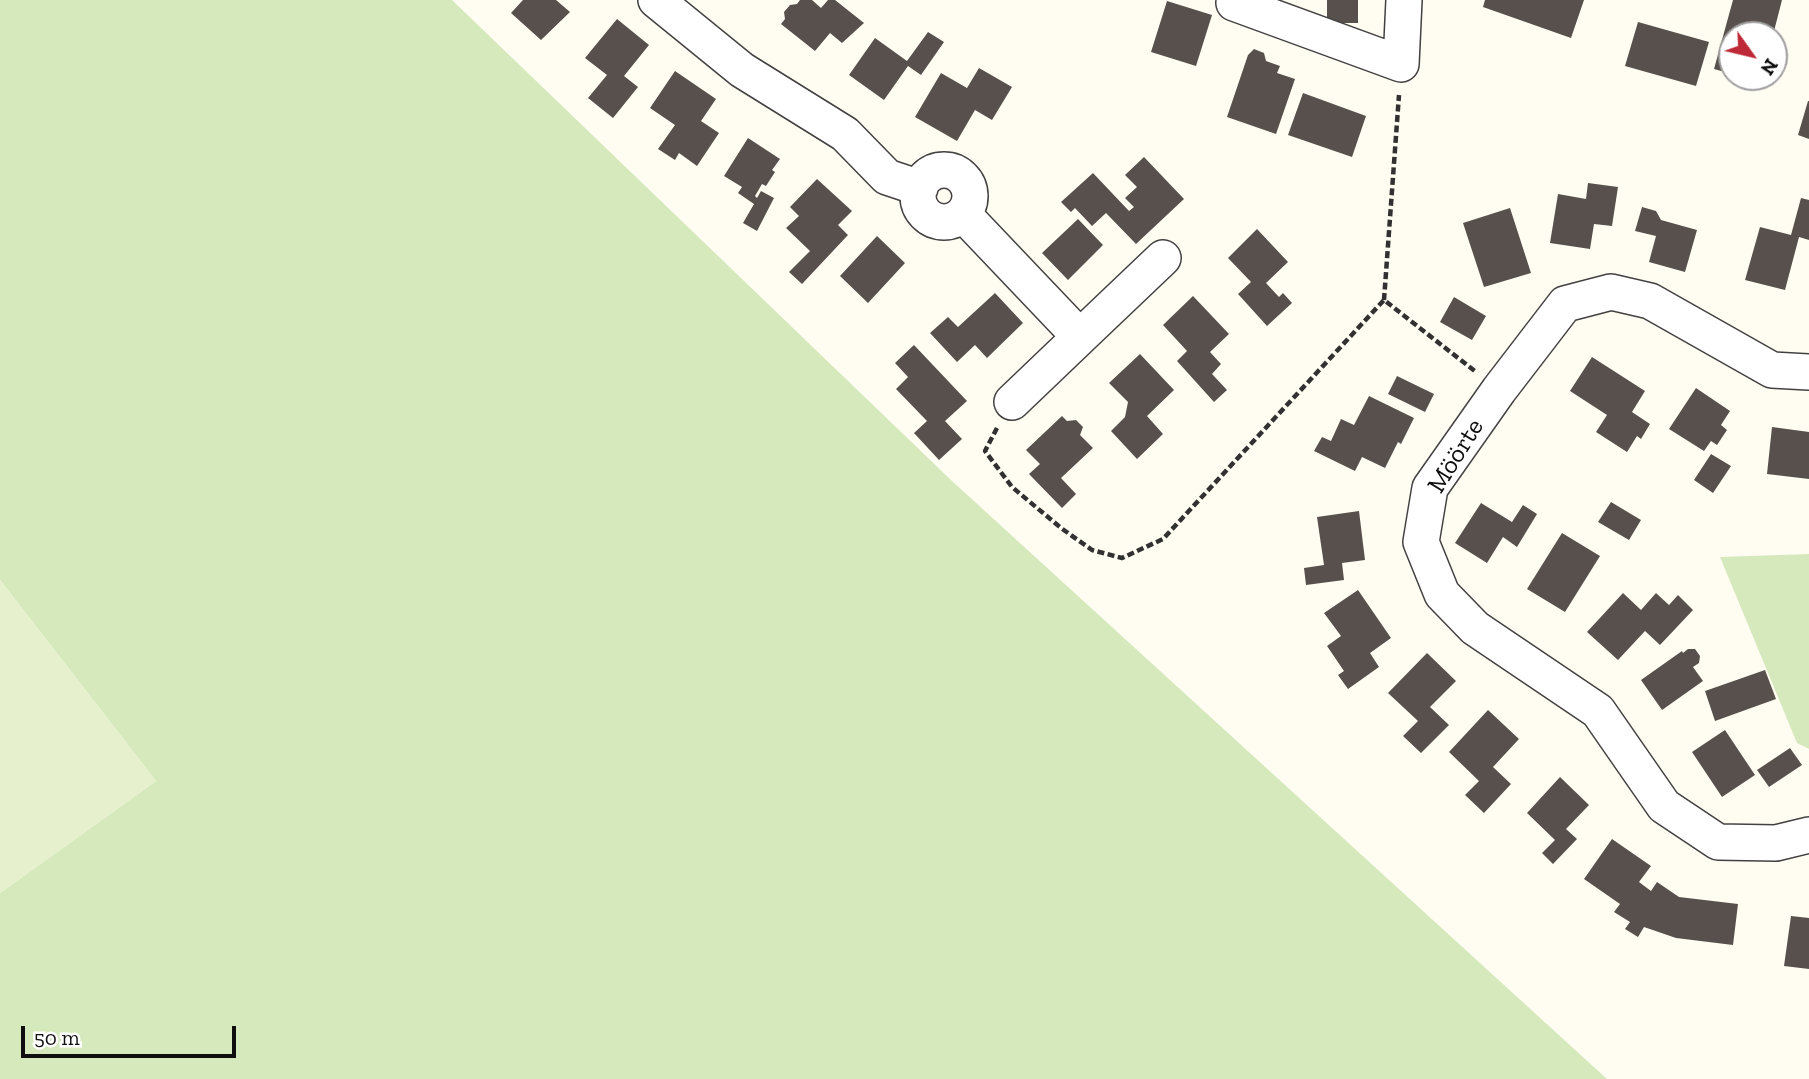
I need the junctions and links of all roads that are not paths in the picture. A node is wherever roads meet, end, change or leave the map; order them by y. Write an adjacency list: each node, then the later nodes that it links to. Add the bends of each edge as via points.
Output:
1 (656, 0): 5 (street, via 742,70 845,134 887,177 920,188 925,179 943,170 961,177 970,195 963,214)
2 (1404, 0): 3 (street, via 1401,64)
3 (1234, 3)
4 (1163, 258): 5 (street)
5 (1080, 337): 7 (street)
6 (1809, 372): 8 (street, Möörte, via 1772,370 1650,301 1611,292 1564,304 1430,488 1421,542 1442,594 1475,628 1598,711 1664,806 1718,842 1776,843)
7 (1012, 402)
8 (1809, 835)

